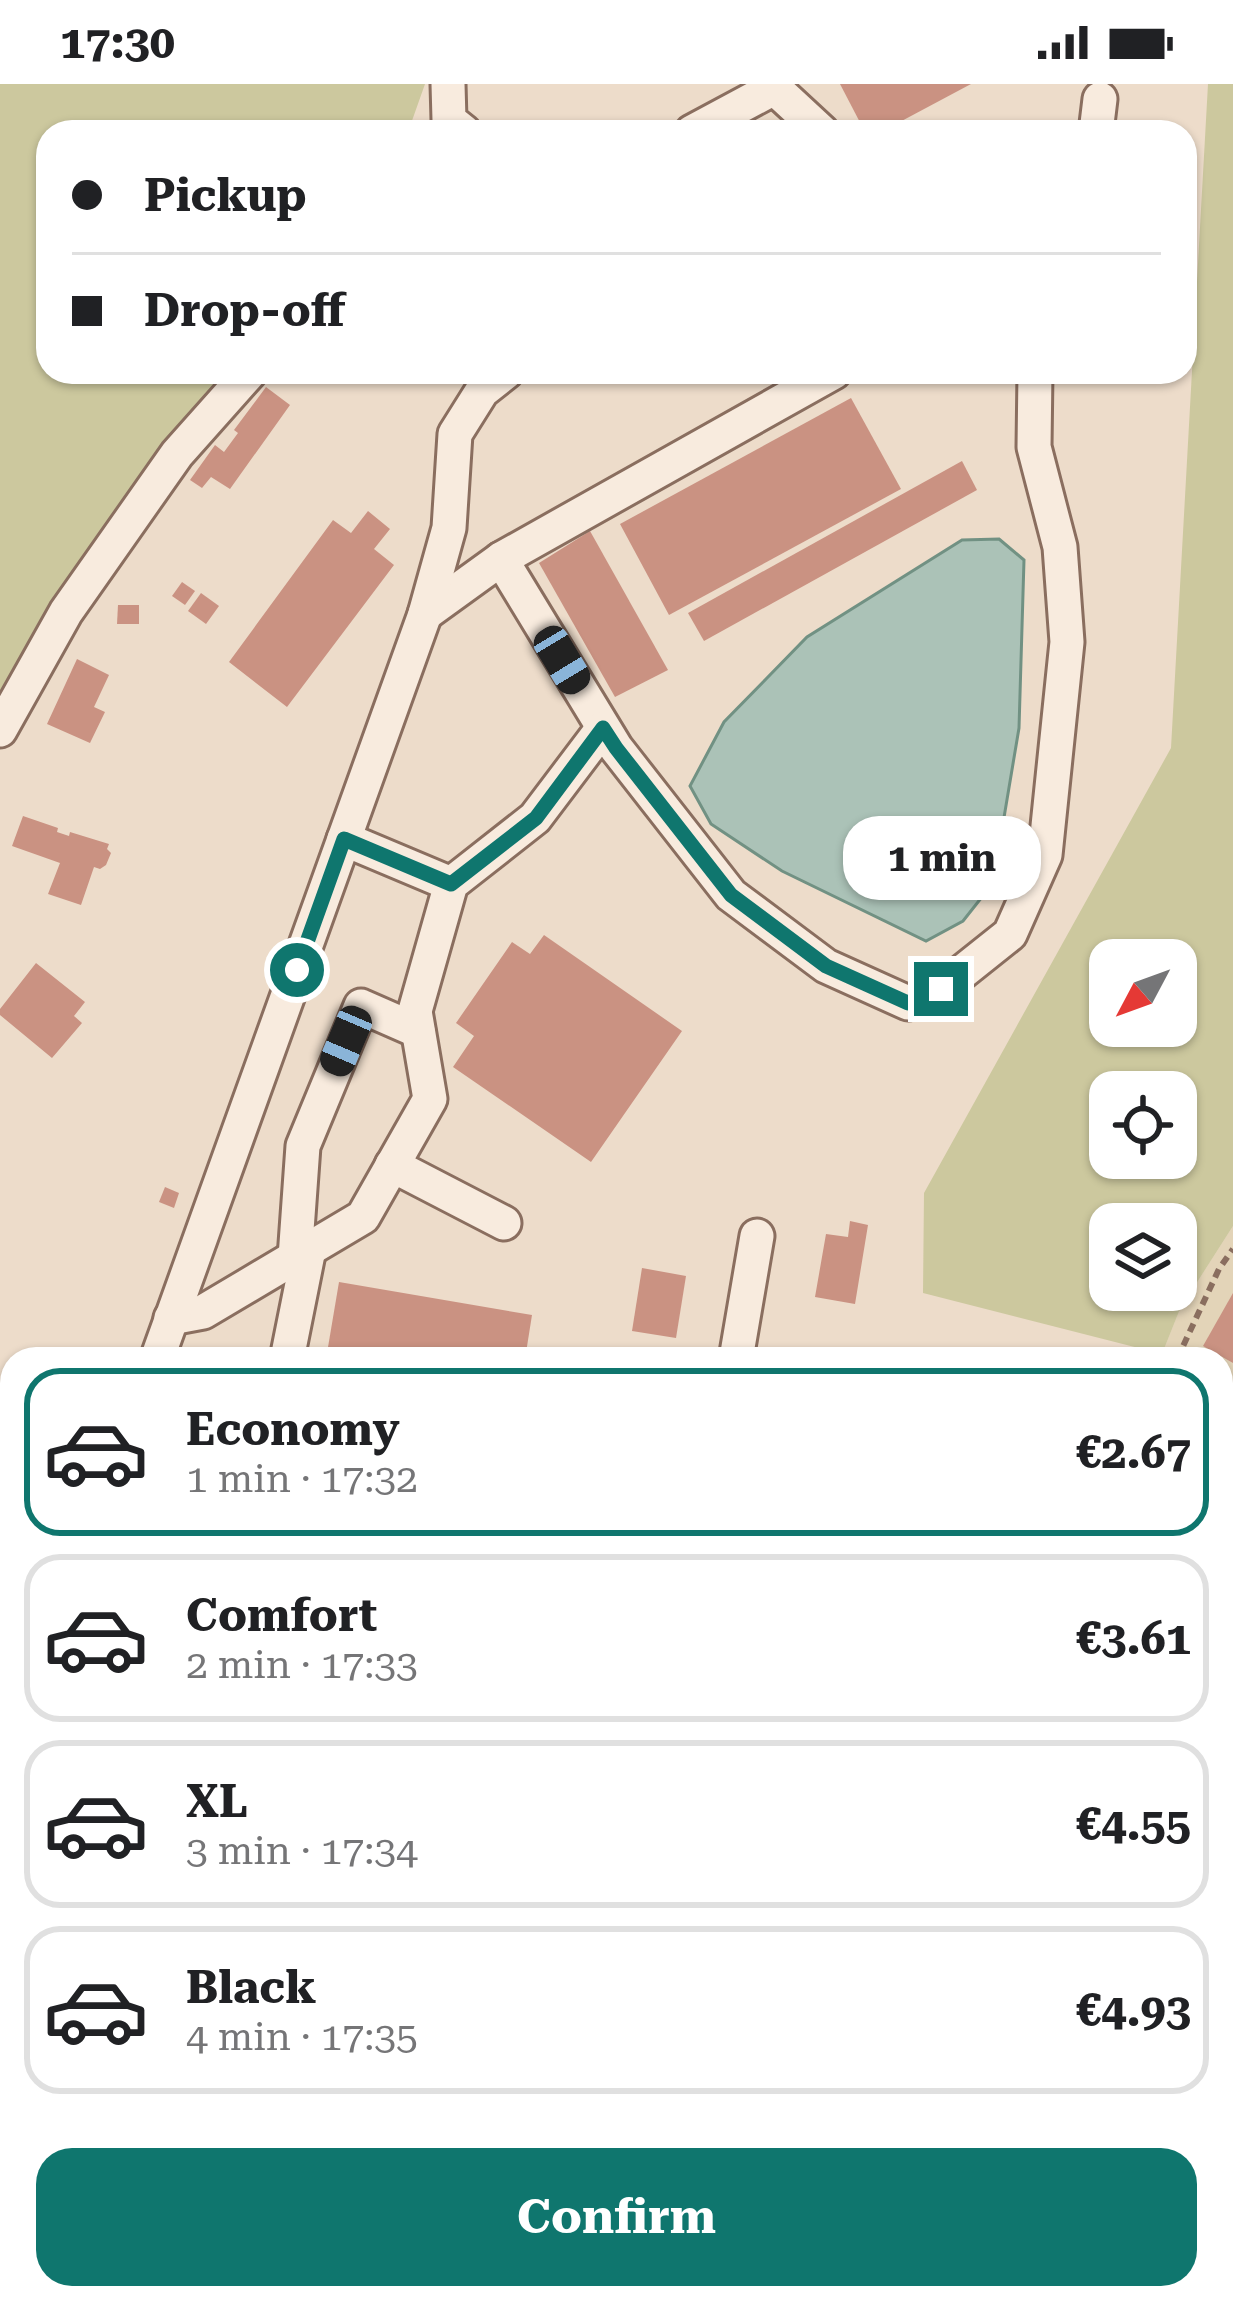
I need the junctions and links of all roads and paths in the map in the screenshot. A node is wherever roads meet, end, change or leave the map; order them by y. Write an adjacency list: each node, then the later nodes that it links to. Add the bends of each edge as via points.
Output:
1 (448, 84): 3 (street)
2 (772, 86): 4 (street); 5 (street)
3 (449, 120)
4 (713, 120)
5 (808, 120)
6 (239, 384): 13 (street, via 177,454 66,612)
7 (491, 384): 11 (street, via 455,434 448,528)
8 (813, 384): 10 (street)
9 (1035, 384): 12 (street, via 1034,448 1060,547 1067,642 1045,855 1010,934 941,989 908,1003 826,966 731,895)
10 (501, 559): 11 (street); 12 (street)
11 (425, 614): 14 (street)
12 (603, 728): 15 (street, via 536,818)
13 (0, 730)
14 (344, 839): 15 (street); 22 (street)
15 (451, 884): 16 (street, via 415,1011)
16 (418, 1031): 17 (street, via 430,1099); 21 (street, via 361,1006 303,1146)
17 (392, 1165): 18 (street); 21 (street, via 363,1217)
18 (504, 1223)
19 (757, 1236): 25 (street)
20 (1233, 1249): 26 (path)
21 (302, 1254): 22 (street, via 203,1312); 24 (street)
22 (172, 1318): 23 (street)
23 (161, 1347)
24 (289, 1347)
25 (738, 1347)
26 (1183, 1347)

